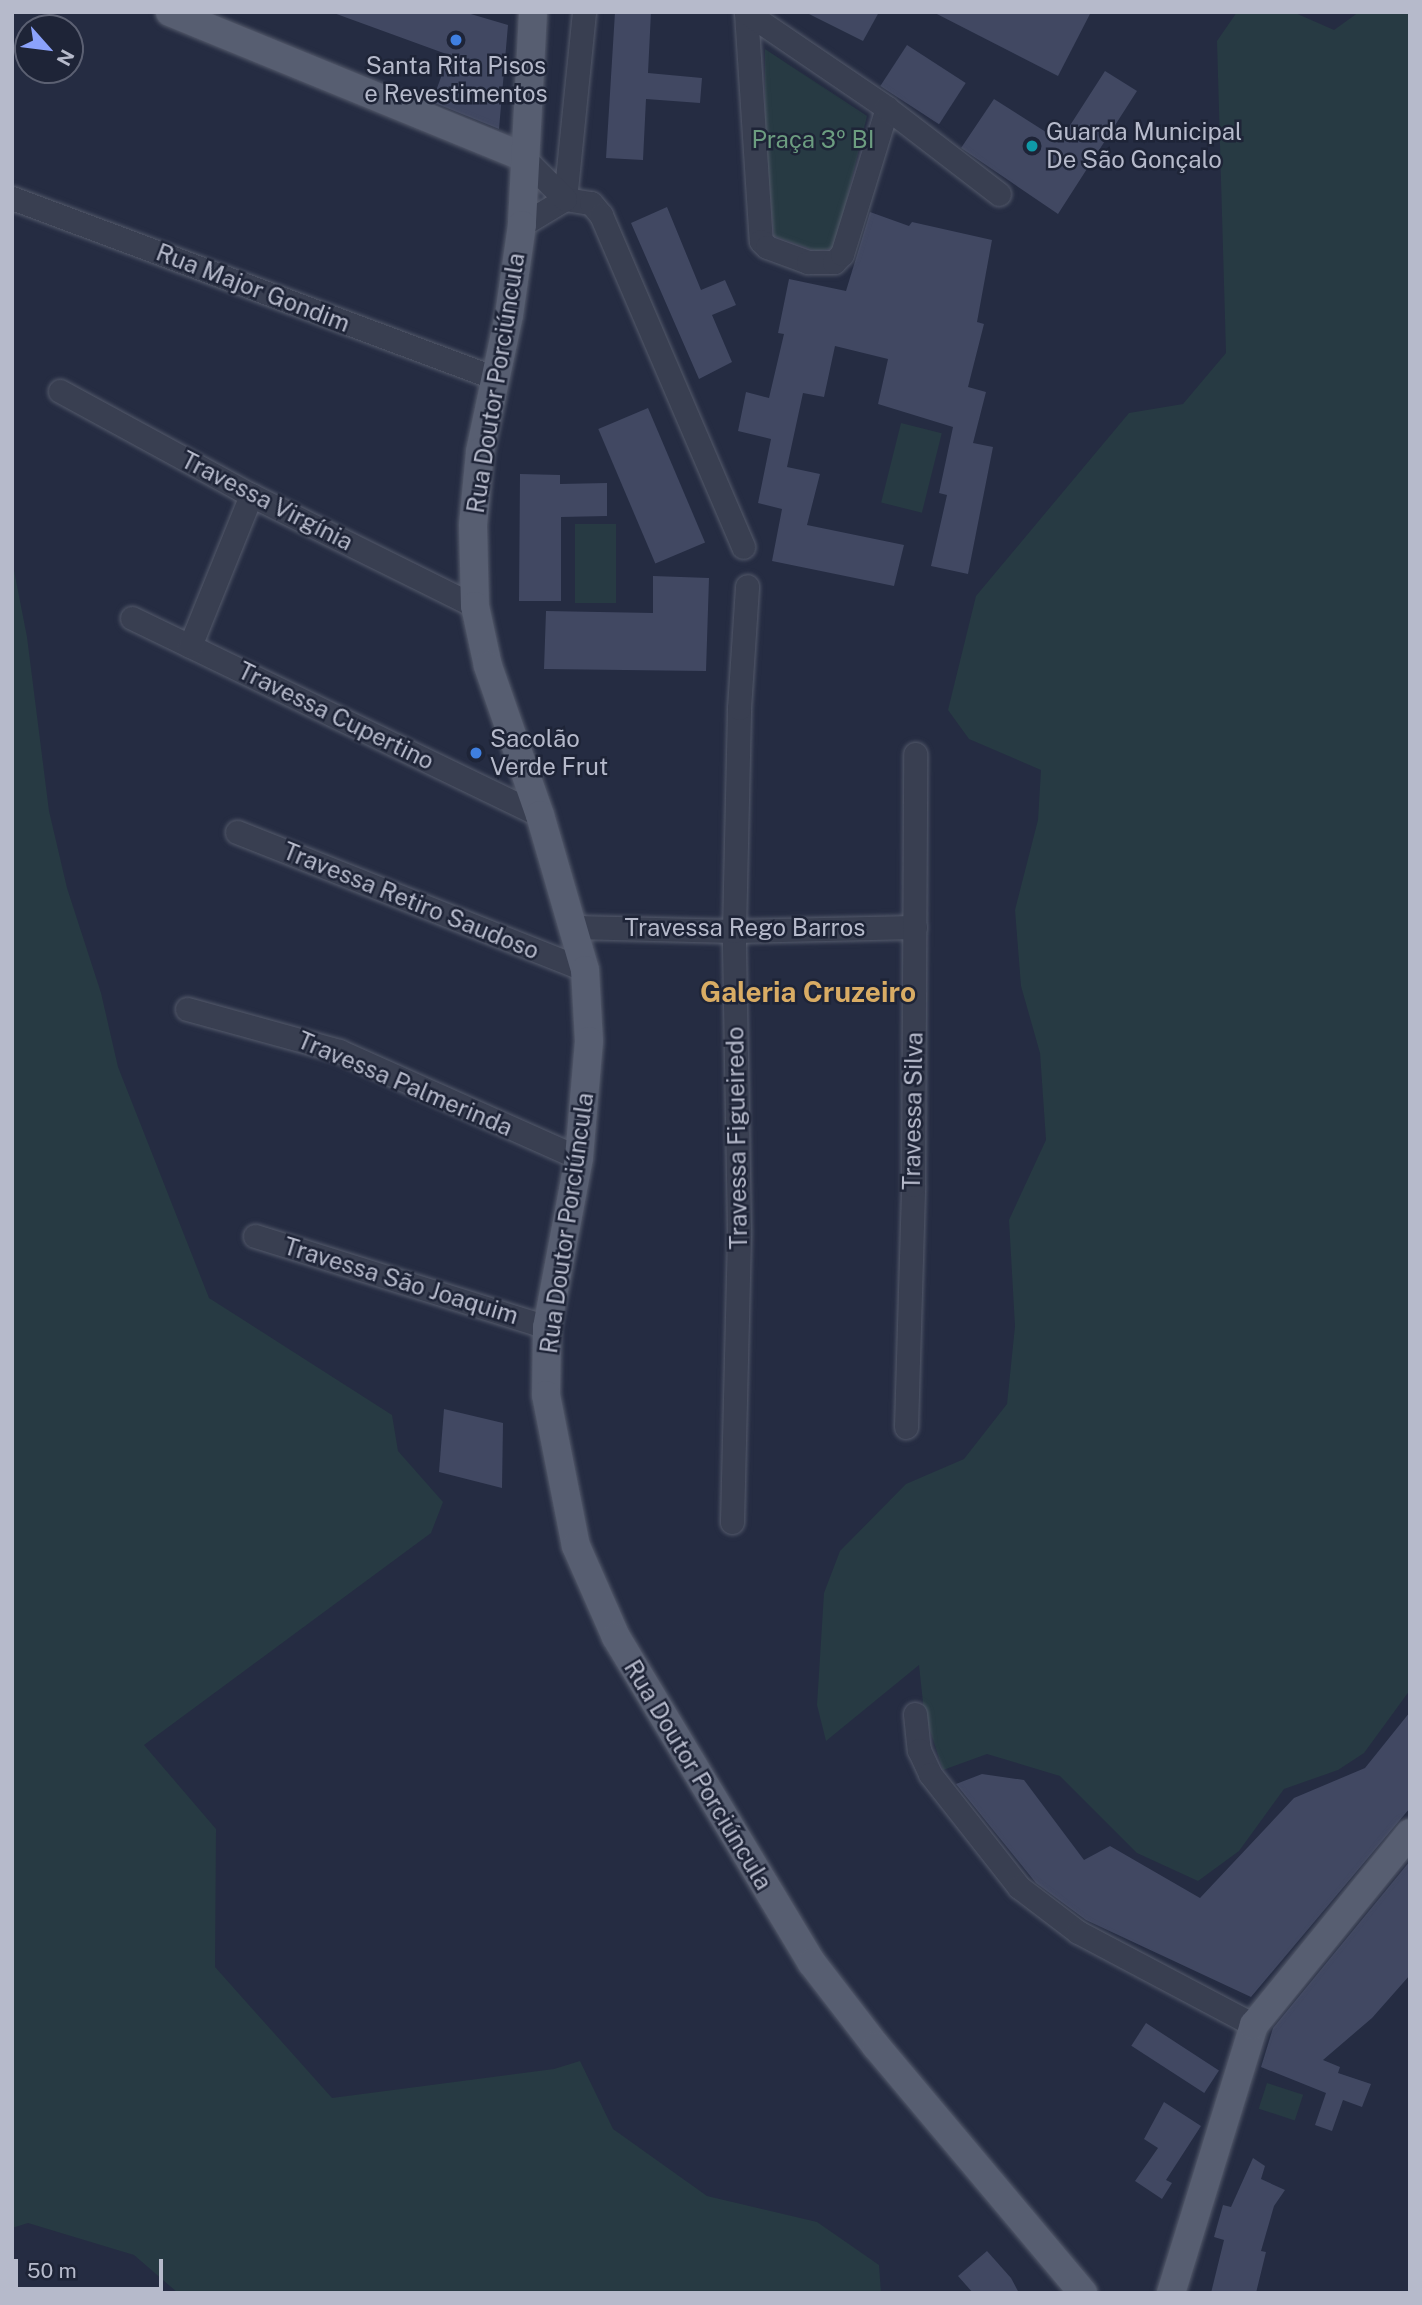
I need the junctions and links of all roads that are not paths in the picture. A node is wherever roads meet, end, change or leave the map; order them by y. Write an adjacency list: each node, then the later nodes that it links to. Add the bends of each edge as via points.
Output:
1 (170, 12): 6 (main road)
2 (533, 12): 6 (main road, Rua Doutor Porciúncula)
3 (584, 12): 9 (street)
4 (746, 12): 5 (street); 5 (street, via 761,240 767,247 808,262 834,262 842,254)
5 (887, 108): 7 (street)
6 (523, 157): 9 (street); 10 (main road, Rua Doutor Porciúncula)
7 (999, 194)
8 (12, 198): 11 (street, Rua Major Gondim)
9 (565, 200): 10 (street); 14 (street, via 591,203 601,215)
10 (522, 225): 11 (main road, Rua Doutor Porciúncula)
11 (495, 379): 16 (main road, Rua Doutor Porciúncula, via 480,452 473,525)
12 (60, 391): 13 (street, Travessa Virgínia)
13 (251, 495): 16 (street, Travessa Virgínia); 18 (street)
14 (743, 547)
15 (747, 586): 24 (street, Travessa Figueiredo)
16 (475, 606): 20 (main road, Rua Doutor Porciúncula, via 488,666)
17 (132, 618): 18 (street, Travessa Cupertino)
18 (190, 646): 20 (street, Travessa Cupertino)
19 (915, 754): 23 (street, Travessa Silva)
20 (540, 815): 22 (main road, Rua Doutor Porciúncula)
21 (237, 832): 25 (street, Travessa Retiro Saudoso)
22 (575, 927): 24 (street, Travessa Rego Barros); 25 (main road, Rua Doutor Porciúncula)
23 (915, 927): 24 (street, Travessa Rego Barros); 30 (street, Travessa Silva)
24 (734, 931): 31 (street, Travessa Figueiredo, via 739,1231)
25 (585, 970): 27 (main road, Rua Doutor Porciúncula, via 589,1041)
26 (187, 1009): 27 (street, Travessa Palmerinda, via 339,1051)
27 (579, 1158): 29 (main road, Rua Doutor Porciúncula)
28 (255, 1236): 29 (street, Travessa São Joaquim)
29 (547, 1327): 35 (main road, Rua Doutor Porciúncula, via 546,1395 555,1457 576,1546 616,1637 812,1963)
30 (906, 1427)
31 (732, 1522)
32 (915, 1714): 34 (street, via 919,1750 930,1774 1019,1887 1078,1932)
33 (1410, 1833): 34 (main road)
34 (1254, 2025): 36 (main road)
35 (1083, 2293)
36 (1171, 2293)

